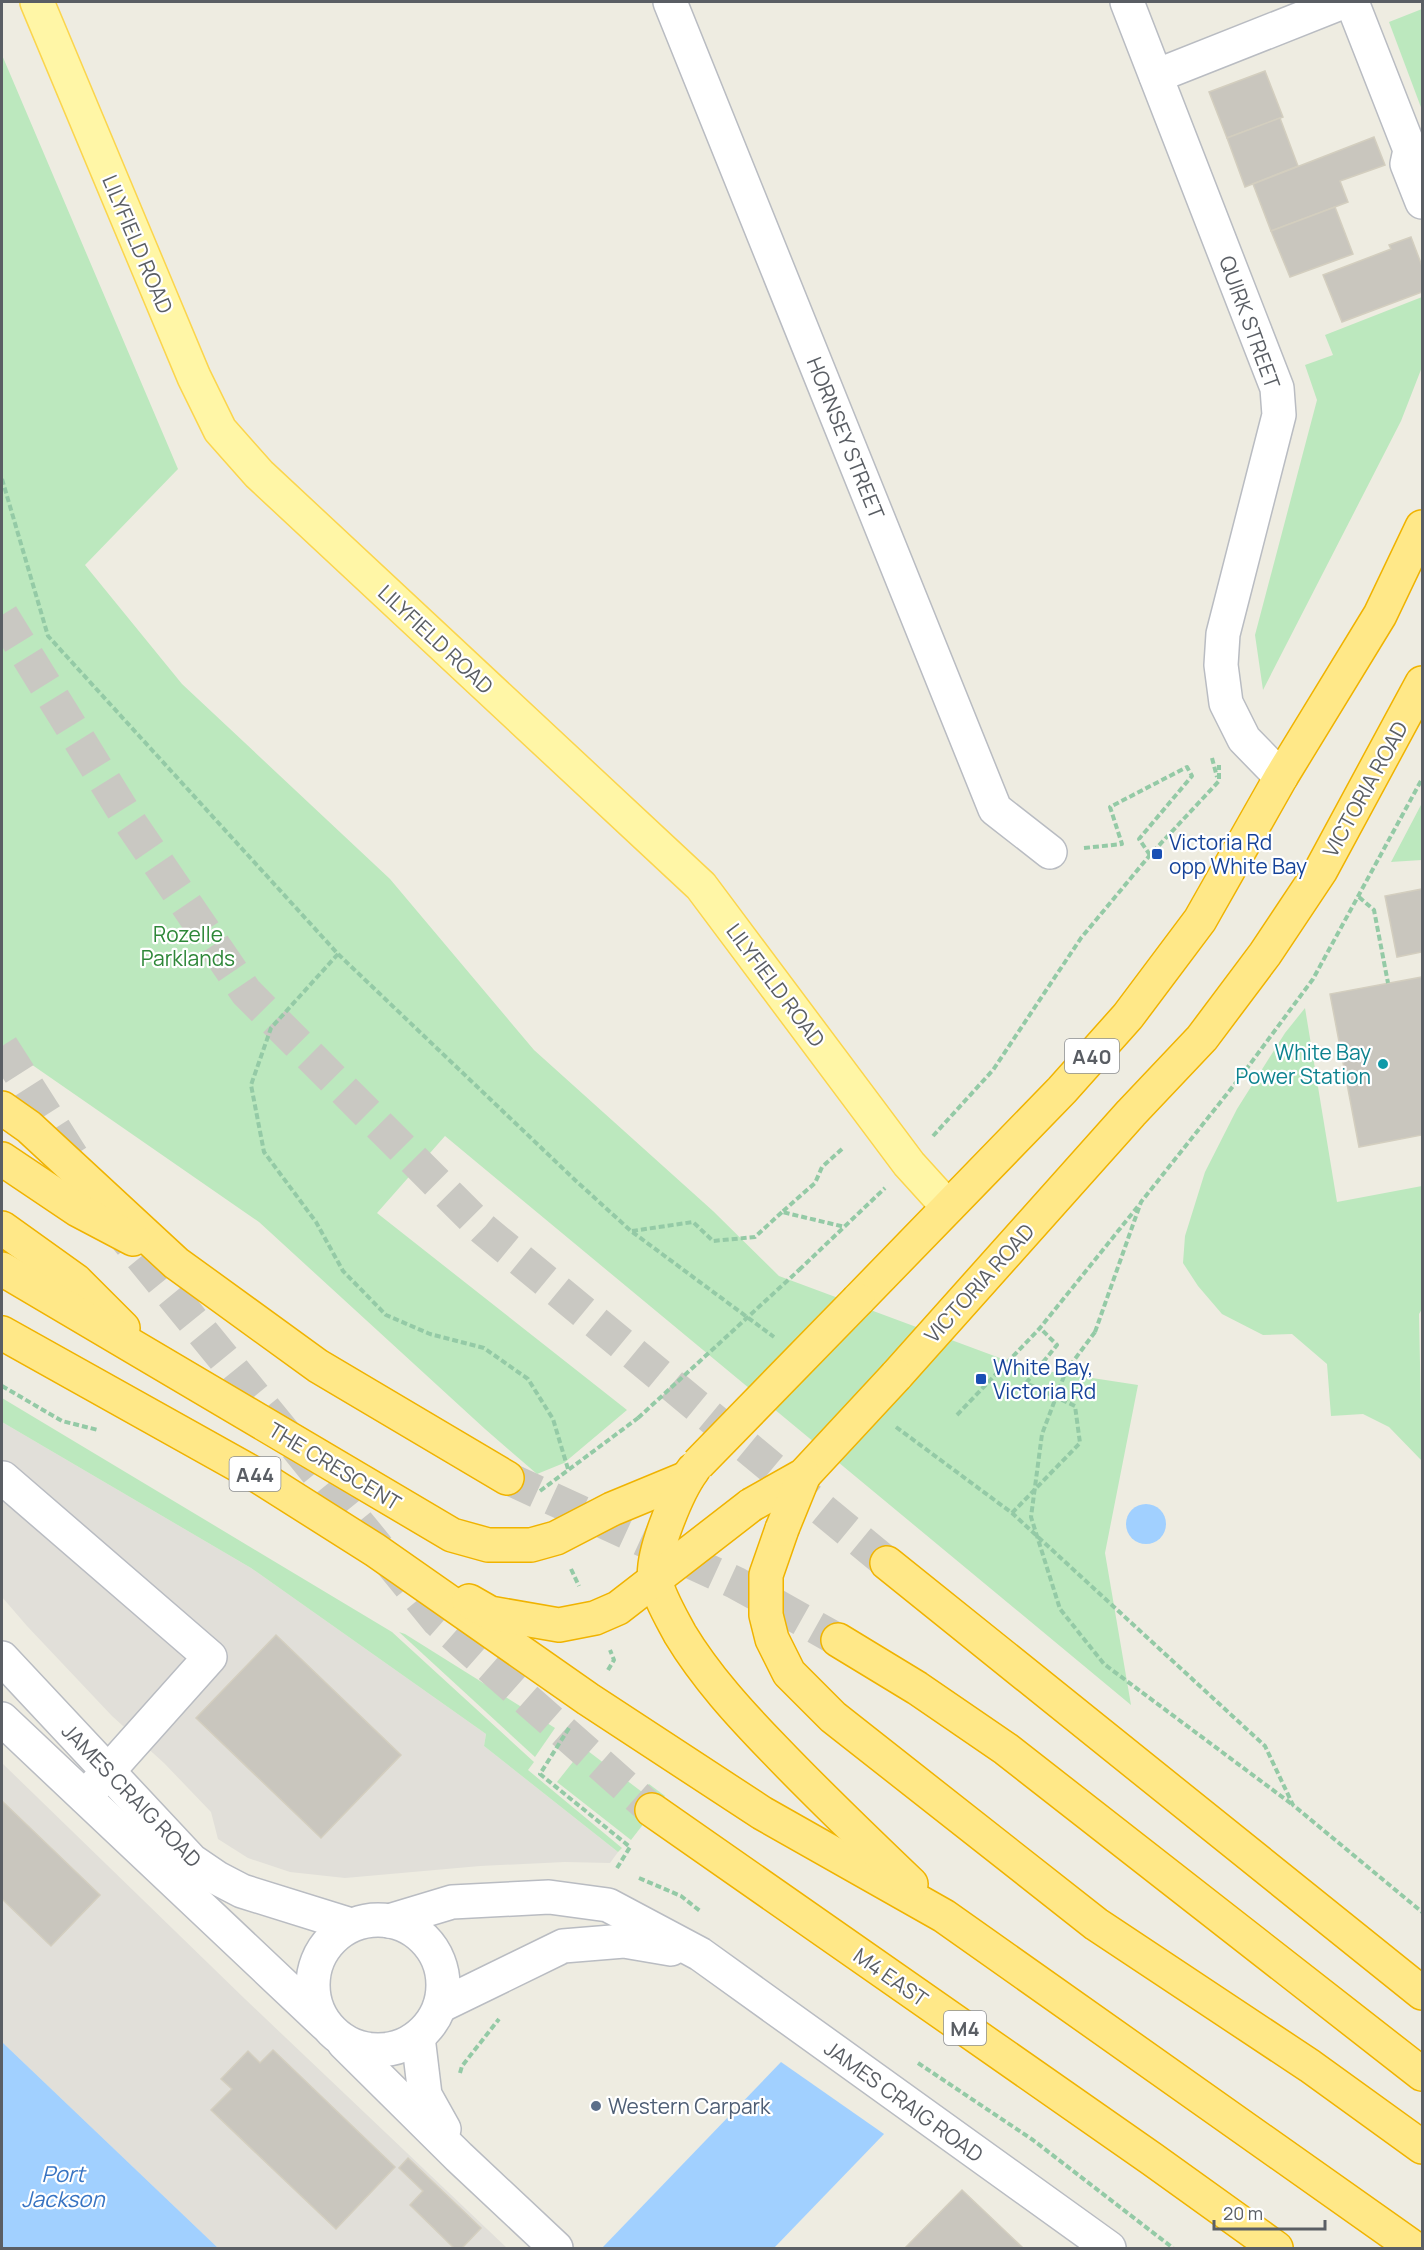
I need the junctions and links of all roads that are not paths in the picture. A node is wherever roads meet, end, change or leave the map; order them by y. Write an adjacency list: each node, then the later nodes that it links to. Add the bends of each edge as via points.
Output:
1 (38, 2): 14 (main road, LILYFIELD ROAD, via 194,377 220,430 268,482 701,886 909,1164)
2 (670, 2): 11 (street, HORNSEY STREET, via 995,809)
3 (1127, 2): 6 (street, QUIRK STREET)
4 (1343, 2): 6 (street)
5 (1352, 2): 7 (street, via 1410,150 1407,164)
6 (1156, 76): 10 (street, QUIRK STREET, via 1277,388 1279,415 1223,634 1221,665 1226,703 1244,740)
7 (1422, 201)
8 (1422, 527): 10 (highway, A40, via 1380,615)
9 (1422, 682): 21 (highway, VICTORIA ROAD, bridge, via 1321,870 1202,1038)
10 (1281, 777): 14 (highway, A40, via 1200,920 1128,1016)
11 (1050, 852)
12 (2, 1108): 16 (highway, via 29,1127)
13 (2, 1159): 16 (highway, via 78,1210)
14 (948, 1207): 20 (highway, A40, bridge)
15 (2, 1228): 19 (highway, via 76,1281)
16 (176, 1263): 23 (highway, via 318,1366)
17 (2, 1269): 19 (highway, THE CRESCENT)
18 (2, 1333): 24 (highway, A44, via 258,1476)
19 (156, 1362): 20 (highway, THE CRESCENT, via 452,1535 488,1545 531,1545 556,1538)
20 (693, 1471): 26 (highway, via 665,1527)
21 (804, 1475): 26 (highway, VICTORIA ROAD, bridge, via 751,1505); 42 (highway, bridge, via 766,1575 766,1615 772,1639 789,1673 833,1717 1096,1924 1310,2066)
22 (3, 1478): 30 (street, via 210,1657)
23 (507, 1478)
24 (375, 1550): 26 (highway, VICTORIA ROAD, via 490,1613 559,1625 595,1618 618,1608); 33 (highway, via 588,1699 762,1813)
25 (887, 1563): 37 (highway)
26 (655, 1579): 33 (highway, via 667,1611 691,1651 733,1706 804,1781)
27 (838, 1640): 41 (highway, via 1006,1749)
28 (2, 1658): 30 (street, JAMES CRAIG ROAD)
29 (2, 1719): 31 (street, JAMES CRAIG ROAD)
30 (108, 1772): 31 (street); 35 (street, JAMES CRAIG ROAD, via 192,1861 217,1878 242,1892)
31 (85, 1797): 39 (street, JAMES CRAIG ROAD)
32 (652, 1810): 46 (highway, M4 EAST / M4)
33 (944, 1916): 47 (highway)
34 (389, 1921): 35 (street); 36 (street, JAMES CRAIG ROAD, via 452,1902 549,1897 608,1905); 38 (street, via 410,1928 427,1943 439,1962 443,1984)
35 (351, 1925): 39 (street, via 323,1950 315,1968 316,2006)
36 (700, 1954): 38 (street, JAMES CRAIG ROAD, via 624,1941 563,1946); 45 (street, JAMES CRAIG ROAD)
37 (1422, 1993)
38 (440, 2006): 40 (street, via 431,2024)
39 (333, 2031): 40 (street, via 359,2048 380,2051 400,2047); 43 (street, JAMES CRAIG ROAD)
40 (418, 2037): 43 (street, via 425,2096)
41 (1422, 2074)
42 (1422, 2147)
43 (459, 2157): 44 (street, JAMES CRAIG ROAD)
44 (556, 2248)
45 (1109, 2248)
46 (1276, 2248)
47 (1414, 2248)

